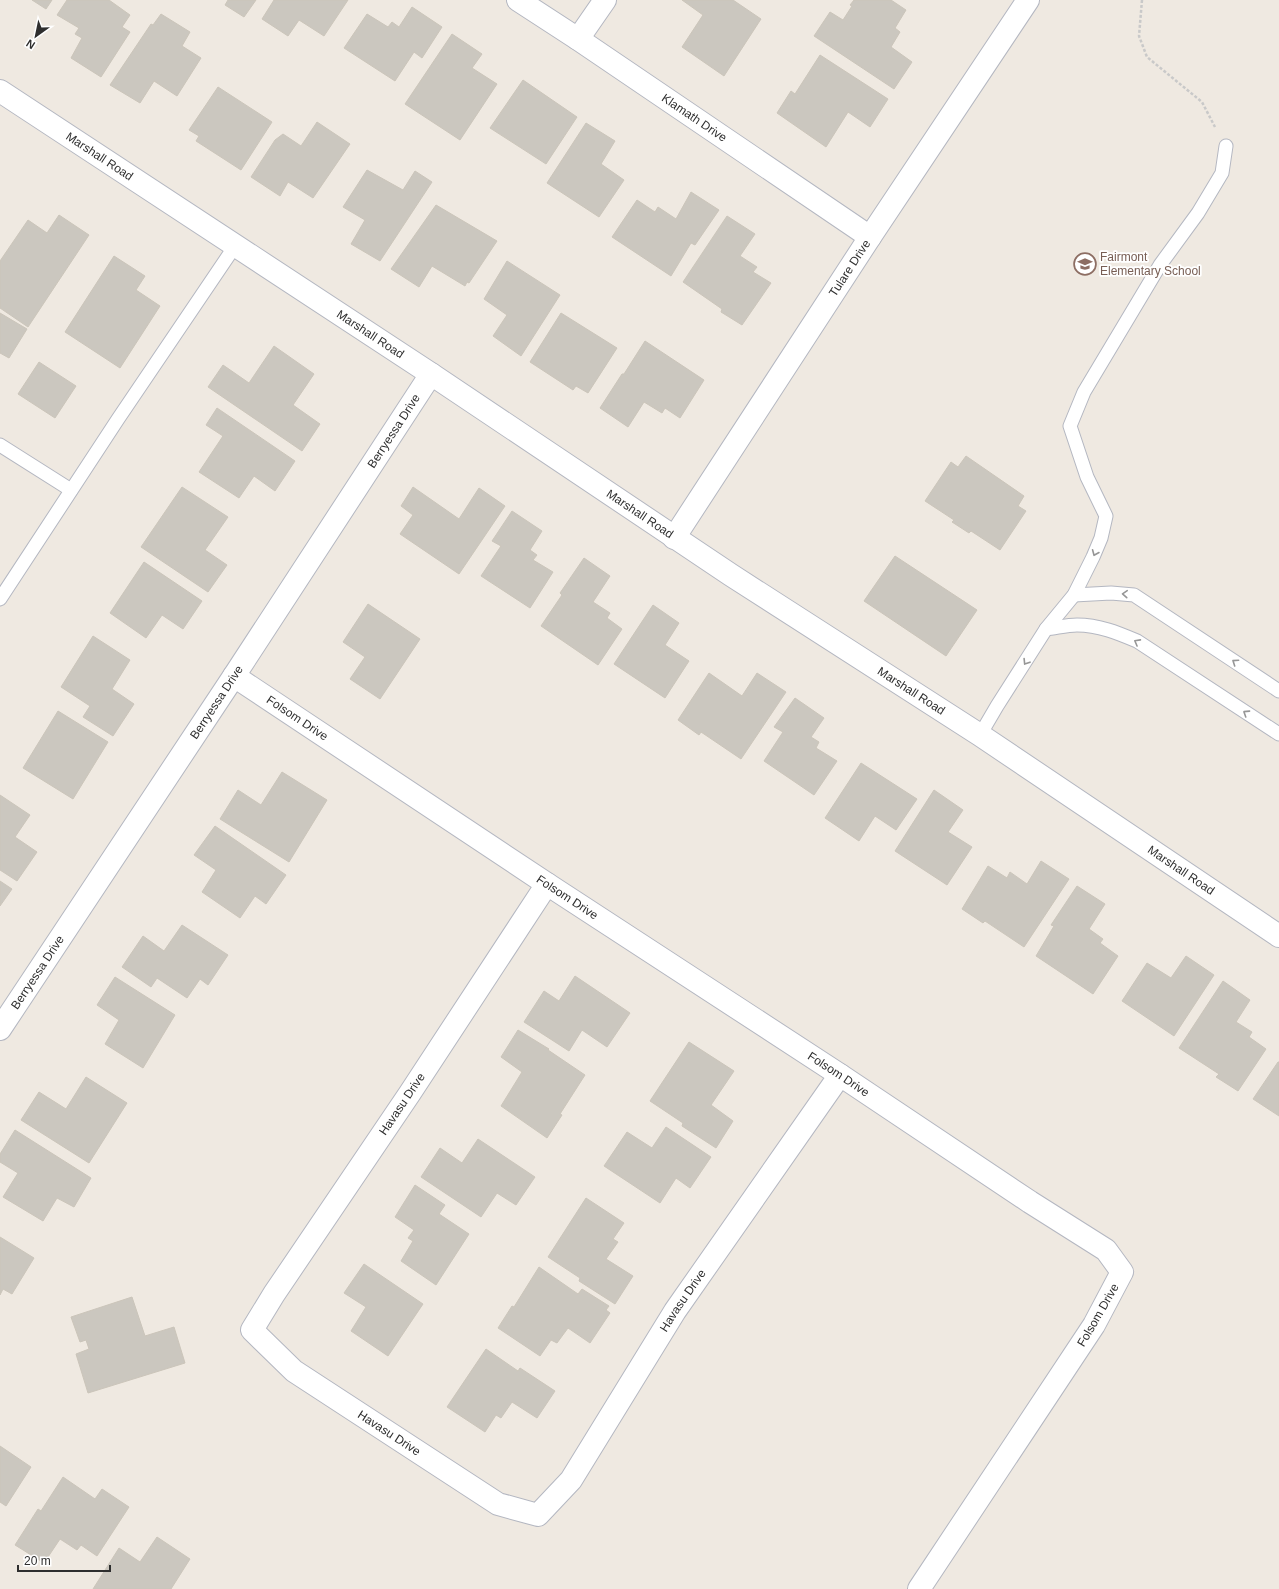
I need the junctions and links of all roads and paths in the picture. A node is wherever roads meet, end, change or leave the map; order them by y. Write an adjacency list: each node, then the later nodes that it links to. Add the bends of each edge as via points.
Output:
1 (518, 0): 5 (street, Klamath Drive)
2 (605, 0): 5 (street)
3 (1028, 0): 8 (street, Tulare Drive)
4 (1142, 0): 7 (path, via 1139,36 1147,57 1202,102)
5 (578, 39): 8 (street, Klamath Drive)
6 (0, 91): 9 (street, Marshall Road)
7 (1226, 146): 14 (lane, one-way to 14, via 1222,173 1198,214 1160,265 1084,392 1070,426 1087,477 1106,516 1093,558)
8 (870, 237): 13 (street, Tulare Drive)
9 (235, 246): 10 (street, Marshall Road); 12 (lane)
10 (431, 374): 13 (street, Marshall Road); 17 (street, Berryessa Drive)
11 (0, 445): 12 (lane)
12 (71, 490): 15 (lane)
13 (674, 538): 20 (street, Marshall Road)
14 (1074, 594): 16 (lane); 18 (lane, one-way to 14, via 1134,595)
15 (0, 599)
16 (1046, 629): 19 (lane, one-way to 16, via 1137,641 1102,627 1077,625); 20 (lane, one-way to 20)
17 (234, 676): 21 (street, Folsom Drive); 23 (street, Berryessa Drive)
18 (1279, 691)
19 (1279, 734)
20 (980, 735): 22 (street, Marshall Road)
21 (547, 884): 24 (street, Folsom Drive); 24 (street, Havasu Drive, via 252,1330 294,1371 419,1453 498,1504 538,1515 571,1480 675,1311)
22 (1279, 936)
23 (0, 1029)
24 (840, 1075): 25 (street, Folsom Drive, via 1106,1250 1122,1272 1094,1325)
25 (919, 1589)

